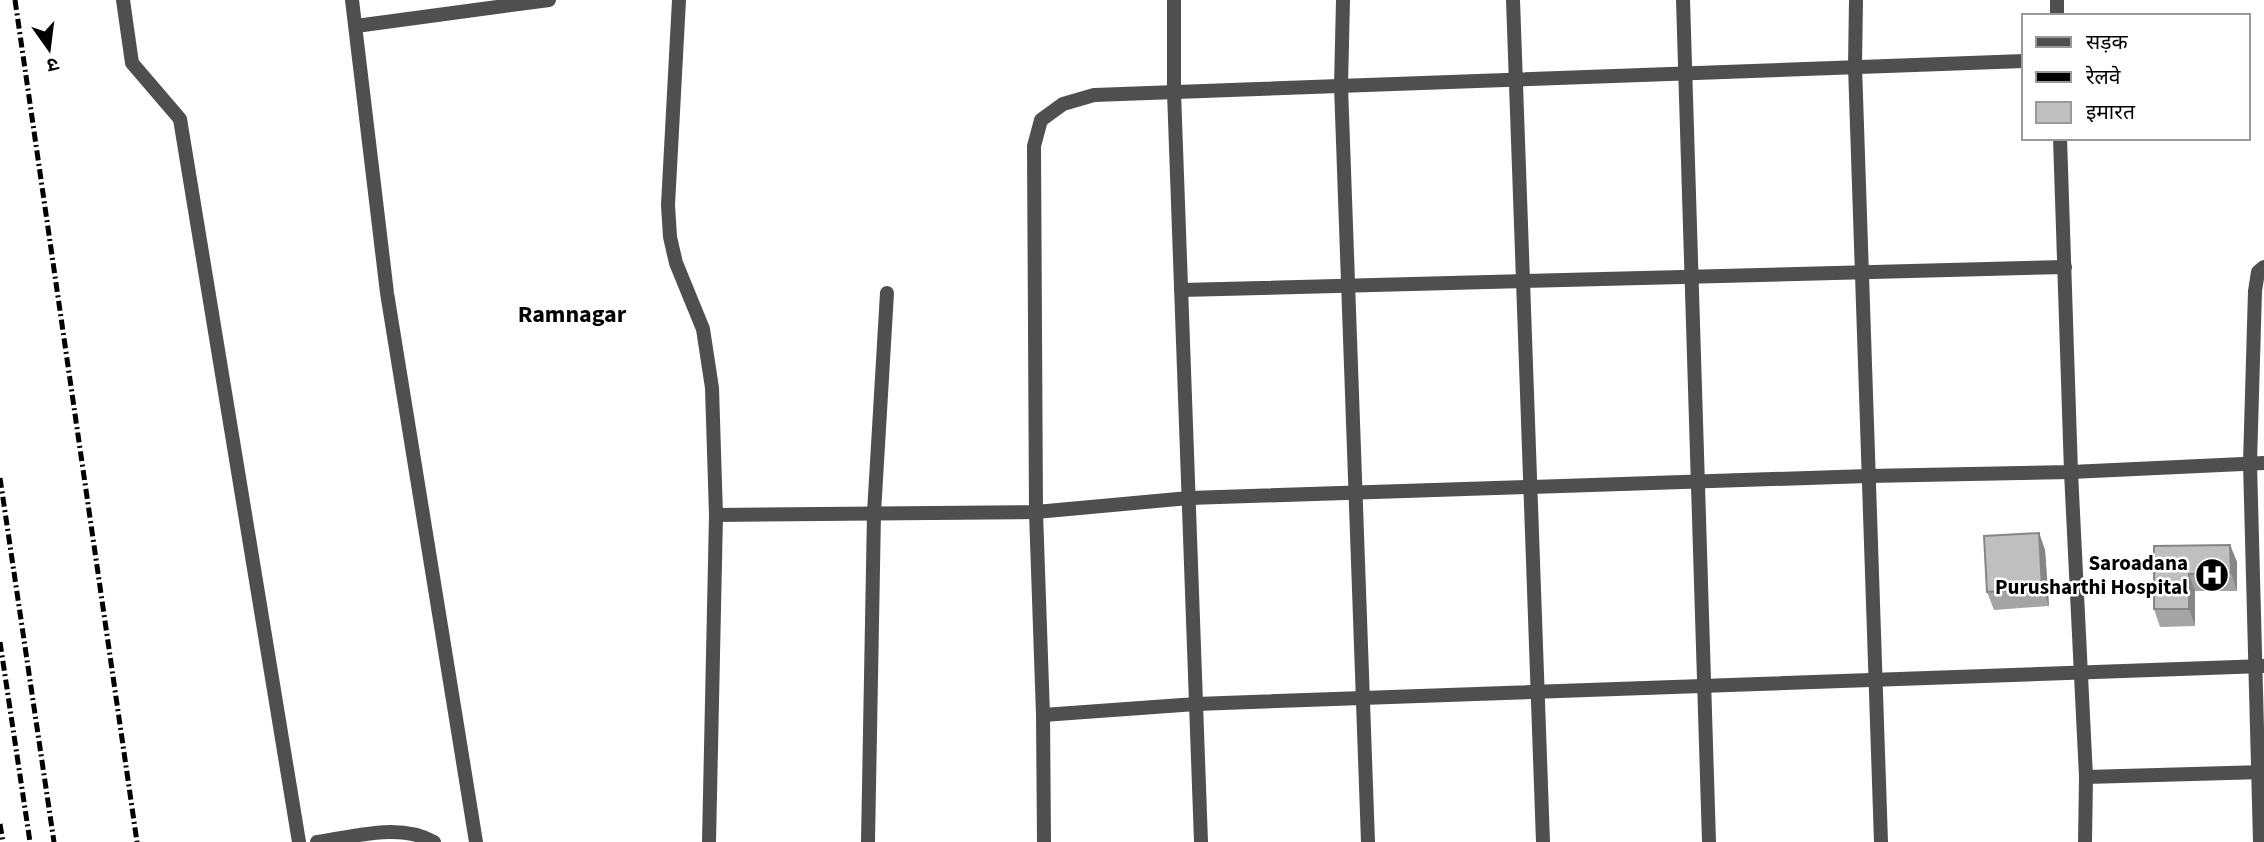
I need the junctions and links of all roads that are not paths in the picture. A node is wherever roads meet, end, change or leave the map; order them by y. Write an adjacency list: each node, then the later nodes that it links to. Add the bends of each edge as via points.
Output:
1 (123, 0): 46 (street, via 132,62 180,119)
2 (352, 0): 10 (street)
3 (549, 0): 10 (street)
4 (679, 0): 35 (street, via 670,237 703,329 712,388)
5 (1174, 0): 16 (street)
6 (1343, 0): 15 (street)
7 (1513, 0): 14 (street)
8 (1683, 0): 13 (street)
9 (1856, 0): 12 (street)
10 (356, 26): 49 (street, via 387,293)
11 (2022, 61): 12 (street)
12 (1855, 66): 13 (street); 20 (street)
13 (1685, 73): 14 (street); 21 (street)
14 (1516, 80): 15 (street); 22 (street)
15 (1341, 86): 16 (street); 23 (street)
16 (1174, 92): 24 (street); 33 (street, via 1094,95 1063,104 1041,120 1034,146)
17 (2060, 140): 18 (street)
18 (2065, 267): 20 (street); 27 (street)
19 (2264, 267): 26 (street, via 2258,272 2255,291)
20 (1862, 273): 21 (street); 28 (street)
21 (1691, 277): 22 (street); 29 (street)
22 (1523, 281): 23 (street); 30 (street)
23 (1348, 286): 24 (street); 31 (street)
24 (1181, 290): 32 (street)
25 (887, 293): 34 (street)
26 (2257, 463): 27 (street); 36 (street)
27 (2071, 472): 28 (street); 37 (street)
28 (1868, 476): 29 (street); 38 (street)
29 (1698, 482): 30 (street); 39 (street)
30 (1531, 487): 31 (street); 40 (street)
31 (1355, 493): 32 (street); 41 (street)
32 (1189, 498): 33 (street); 42 (street)
33 (1036, 512): 34 (street); 43 (street)
34 (874, 513): 35 (street); 51 (street)
35 (716, 515): 50 (street)
36 (2260, 666): 37 (street); 44 (street)
37 (2080, 674): 38 (street); 45 (street)
38 (1875, 680): 39 (street); 57 (street)
39 (1704, 686): 40 (street); 56 (street)
40 (1538, 692): 41 (street); 55 (street)
41 (1363, 698): 42 (street); 54 (street)
42 (1196, 704): 43 (street); 53 (street)
43 (1043, 715): 52 (street)
44 (2261, 773): 45 (street); 59 (street)
45 (2086, 777): 58 (street)
46 (299, 842)
47 (317, 842): 48 (street, via 393,831 415,833)
48 (434, 842)
49 (476, 842)
50 (709, 842)
51 (868, 842)
52 (1044, 842)
53 (1201, 842)
54 (1367, 842)
55 (1543, 842)
56 (1709, 842)
57 (1881, 842)
58 (2085, 842)
59 (2260, 842)

